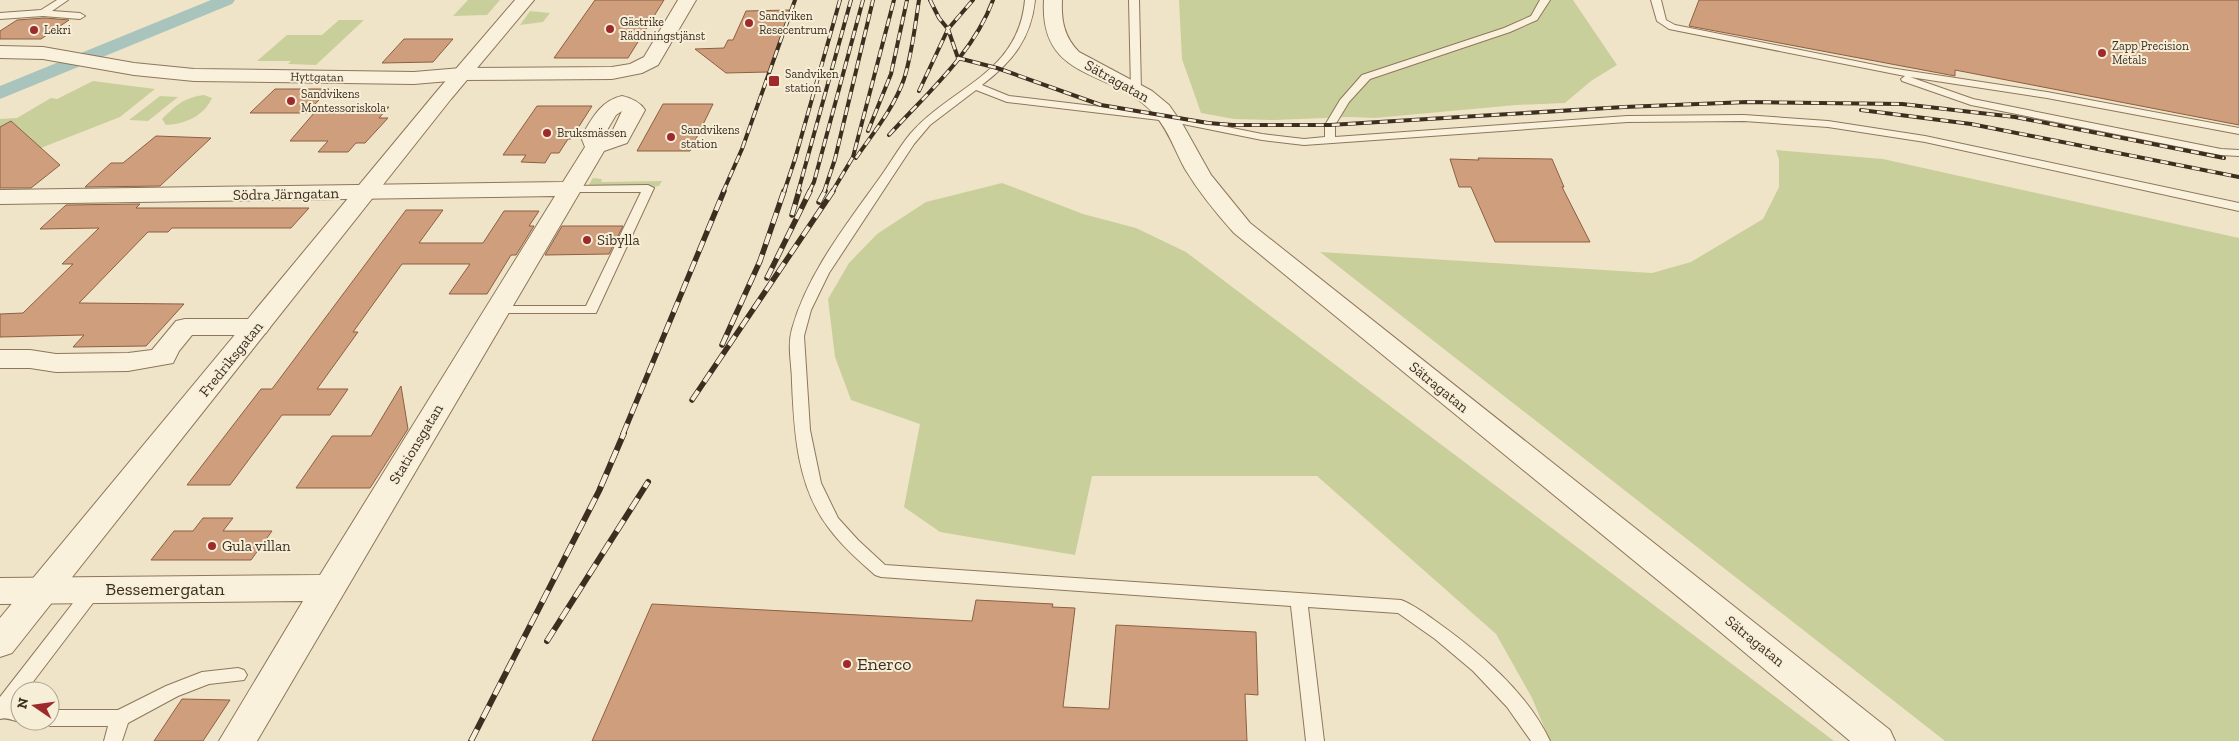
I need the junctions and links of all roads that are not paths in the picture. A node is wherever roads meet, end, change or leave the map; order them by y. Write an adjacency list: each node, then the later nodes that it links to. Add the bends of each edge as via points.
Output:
1 (63, 0): 10 (lane)
2 (516, 0): 15 (street, Fredriksgatan)
3 (525, 0): 15 (street, Fredriksgatan)
4 (687, 0): 15 (street, Hyttgatan, via 656,55 635,69 612,73)
5 (1030, 0): 16 (lane, via 1023,33 997,68)
6 (1053, 0): 17 (street, Sätragatan, via 1052,17 1064,47 1078,59)
7 (1134, 0): 17 (lane)
8 (1544, 0): 20 (lane, via 1534,18 1507,30 1366,77 1345,100 1330,125)
9 (1656, 0): 14 (lane, via 1662,21 1672,27)
10 (43, 14): 11 (lane); 12 (lane)
11 (0, 16)
12 (80, 16)
13 (0, 52): 15 (street, Hyttgatan, via 55,54 194,75 414,78)
14 (1890, 71): 19 (lane, via 2047,95); 22 (lane, via 1970,102 2222,152)
15 (462, 74): 24 (street, Fredriksgatan)
16 (974, 86): 18 (lane, via 1007,99); 34 (lane, via 915,136 820,278 805,308 798,333 799,394 808,471 827,514 854,547 882,571)
17 (1136, 90): 18 (street, Sätragatan, via 1155,103)
18 (1168, 118): 20 (lane, via 1262,137 1304,142); 44 (street, Sätragatan, via 1206,184 1242,228)
19 (2239, 131)
20 (1330, 141): 26 (lane, via 1627,120 1744,118 1828,124 1925,139)
21 (596, 147): 23 (street, Stationsgatan)
22 (2239, 152)
23 (571, 189): 24 (street, Södra Järngatan); 27 (street, Stationsgatan); 27 (lane, via 648,188 591,310)
24 (366, 192): 25 (street, Södra Järngatan); 28 (street, Fredriksgatan)
25 (0, 197)
26 (2239, 207)
27 (498, 310): 30 (street, Stationsgatan)
28 (256, 327): 29 (street, via 185,327 166,348 163,357 128,362 56,363); 33 (street, Fredriksgatan)
29 (0, 359)
30 (330, 588): 31 (street, Bessemergatan); 41 (street, Stationsgatan)
31 (94, 590): 33 (street, Bessemergatan); 37 (lane)
32 (0, 591): 33 (street, Bessemergatan)
33 (42, 591): 35 (street, Fredriksgatan)
34 (1299, 600): 42 (lane); 43 (lane, via 1401,607 1431,626 1495,682 1529,720)
35 (0, 643)
36 (238, 675): 39 (lane, via 208,677 172,691)
37 (1, 710)
38 (60, 718): 39 (lane)
39 (120, 718): 40 (lane)
40 (113, 740)
41 (237, 741)
42 (1315, 741)
43 (1541, 741)
44 (1877, 741)

